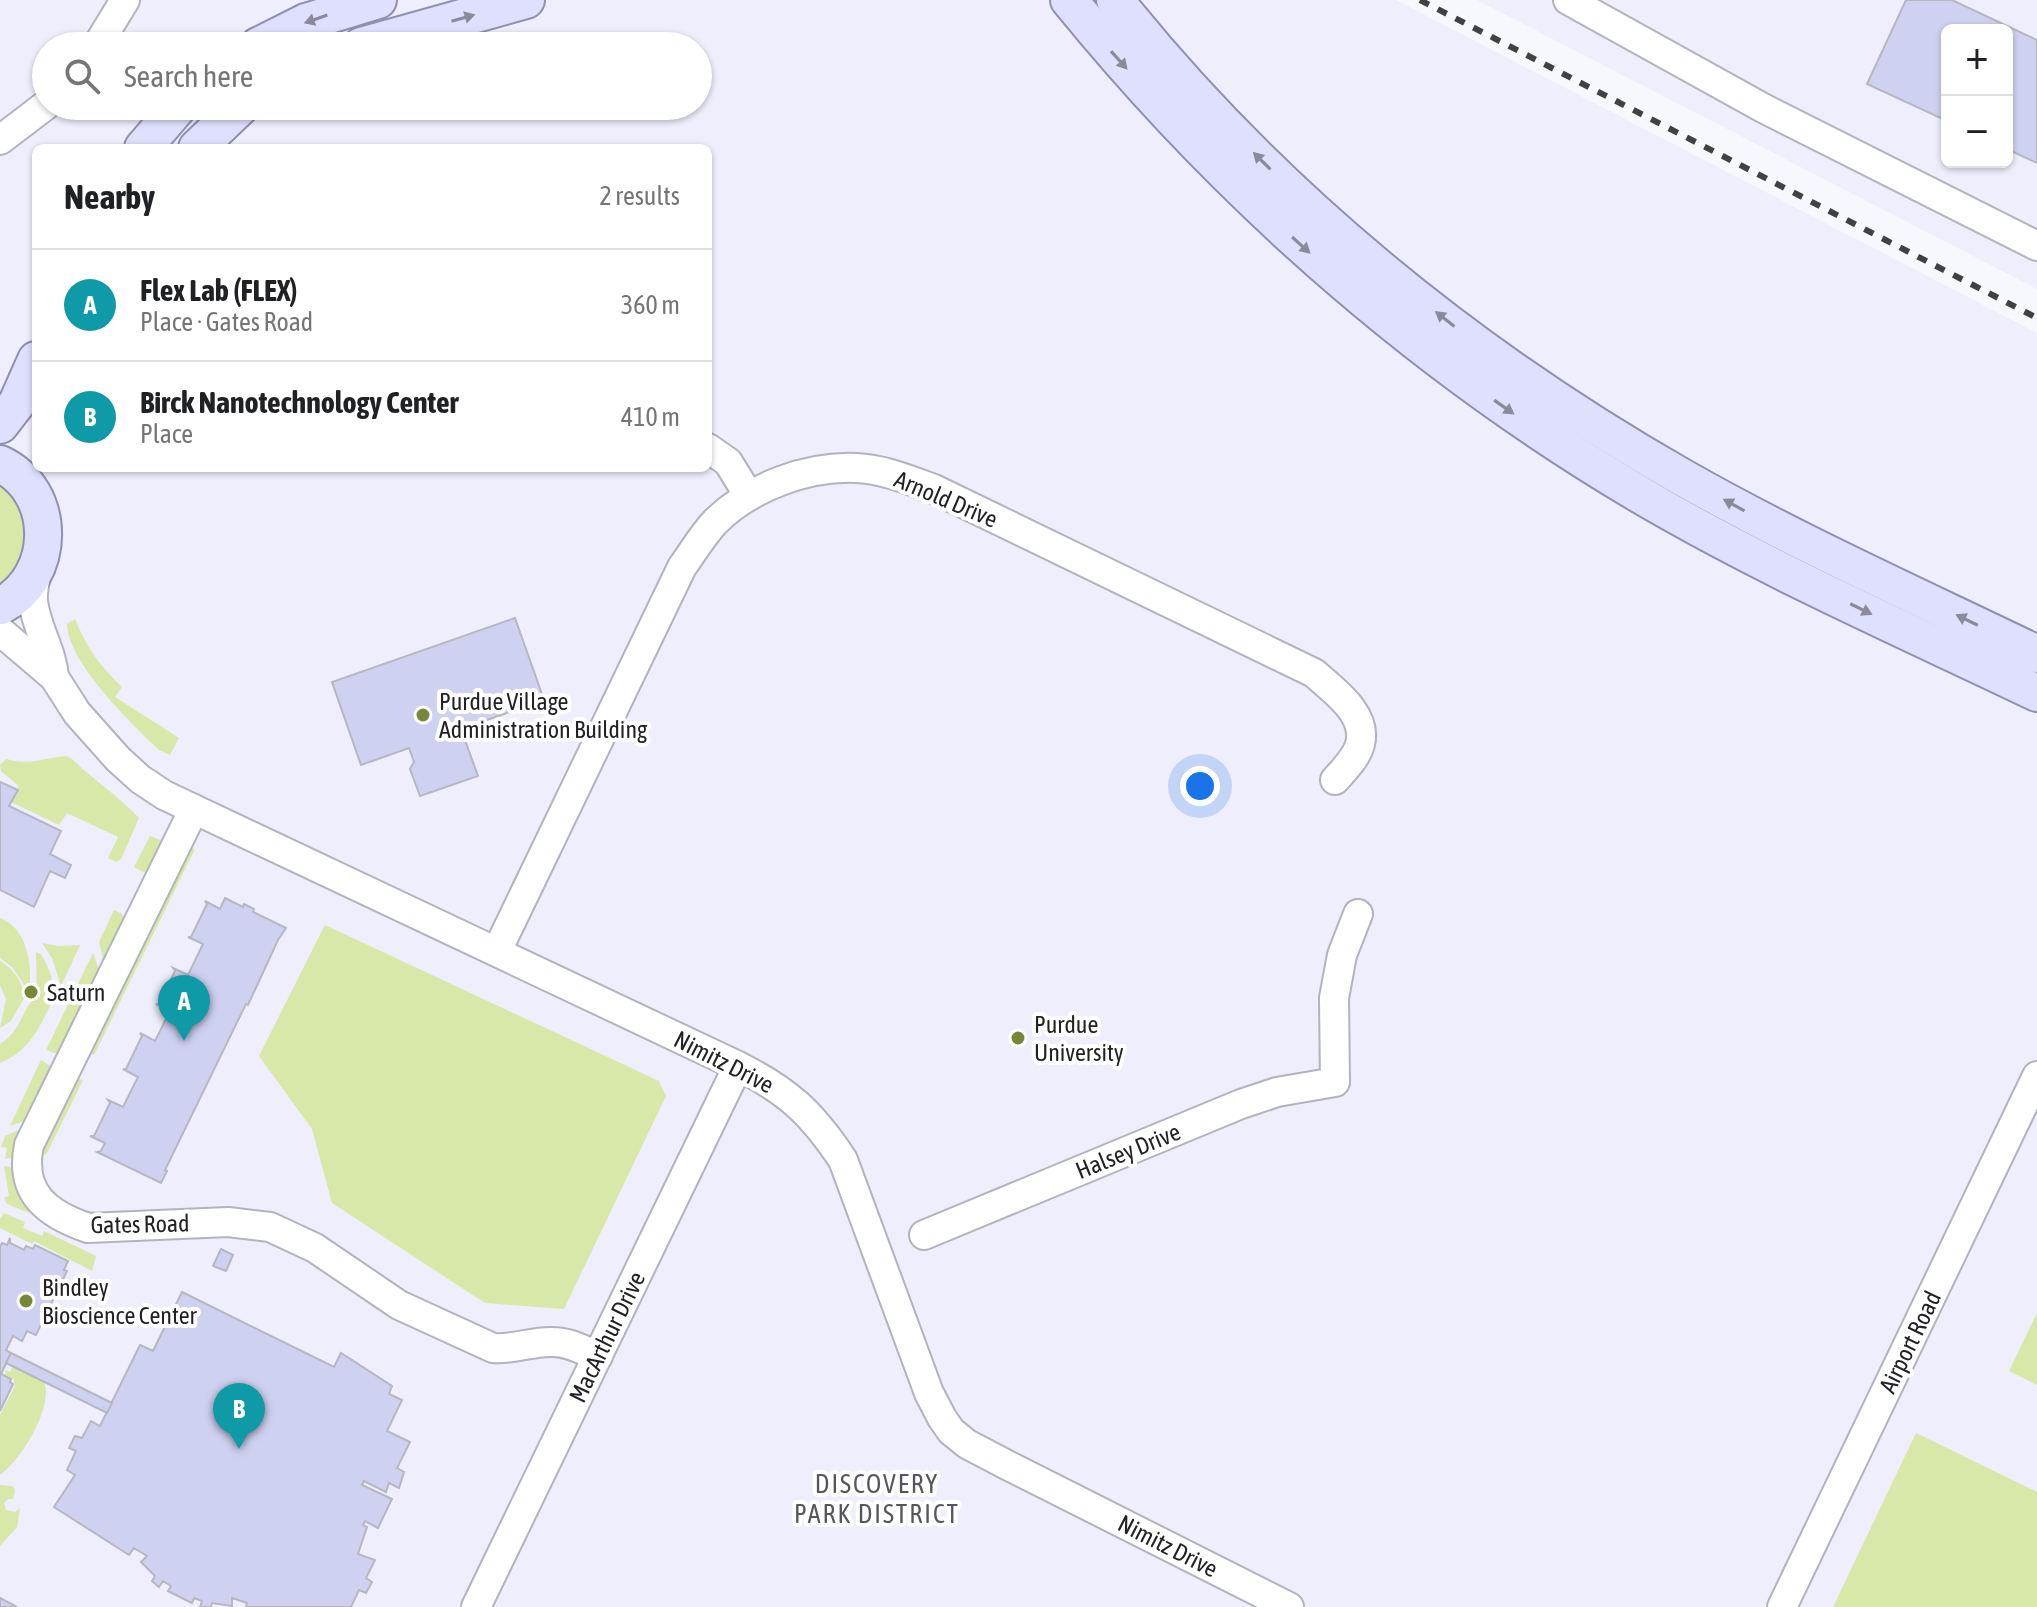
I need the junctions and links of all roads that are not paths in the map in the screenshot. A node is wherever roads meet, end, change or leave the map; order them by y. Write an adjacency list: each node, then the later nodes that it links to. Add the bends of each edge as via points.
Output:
1 (125, 0): 7 (street)
2 (378, 0): 8 (main road, one-way to 8)
3 (526, 0): 9 (main road, one-way to 3)
4 (1069, 0): 28 (main road, one-way to 28, via 1189,137 1254,202 1448,367 1663,508)
5 (1115, 0): 26 (main road, one-way to 5, via 1745,511 1520,375 1404,288 1276,175)
6 (1568, 0): 16 (street, via 1763,108)
7 (106, 32)
8 (286, 32)
9 (411, 32)
10 (32, 116): 13 (street)
11 (167, 120): 14 (main road)
12 (226, 120): 15 (main road)
13 (0, 140)
14 (146, 144)
15 (201, 144)
16 (2037, 246)
17 (32, 369): 18 (main road)
18 (0, 425)
19 (712, 451): 22 (street, via 728,462)
20 (0, 464): 21 (main road, via 23,479)
21 (37, 481): 23 (main road, via 43,524)
22 (749, 496): 29 (street, Arnold Drive, via 791,478 857,468 899,476 960,501 1314,673 1347,702 1358,722 1361,742); 32 (street, Arnold Drive, via 716,521 682,567)
23 (38, 568): 24 (main road, via 20,592); 27 (street, Nimitz Drive, via 33,600)
24 (0, 606)
25 (0, 631): 27 (street, Nimitz Drive)
26 (2037, 654)
27 (54, 677): 30 (street, Nimitz Drive, via 77,713 118,759 155,789)
28 (2037, 693)
29 (1335, 780)
30 (194, 809): 32 (street, Nimitz Drive); 36 (street, Gates Road, via 29,1145 28,1179 44,1206 88,1228 228,1222 270,1227 315,1248 399,1305 493,1348 549,1342)
31 (1358, 914): 35 (street, Halsey Drive, via 1342,955 1334,998 1335,1082 1241,1104)
32 (497, 951): 33 (street, Nimitz Drive)
33 (738, 1066): 36 (street, MacArthur Drive); 38 (street, Nimitz Drive, via 795,1100 843,1160 929,1393 951,1431 999,1461)
34 (2037, 1076): 39 (street, Airport Road)
35 (924, 1235)
36 (598, 1356): 37 (street, MacArthur Drive)
37 (476, 1607)
38 (1289, 1607)
39 (1782, 1607)

